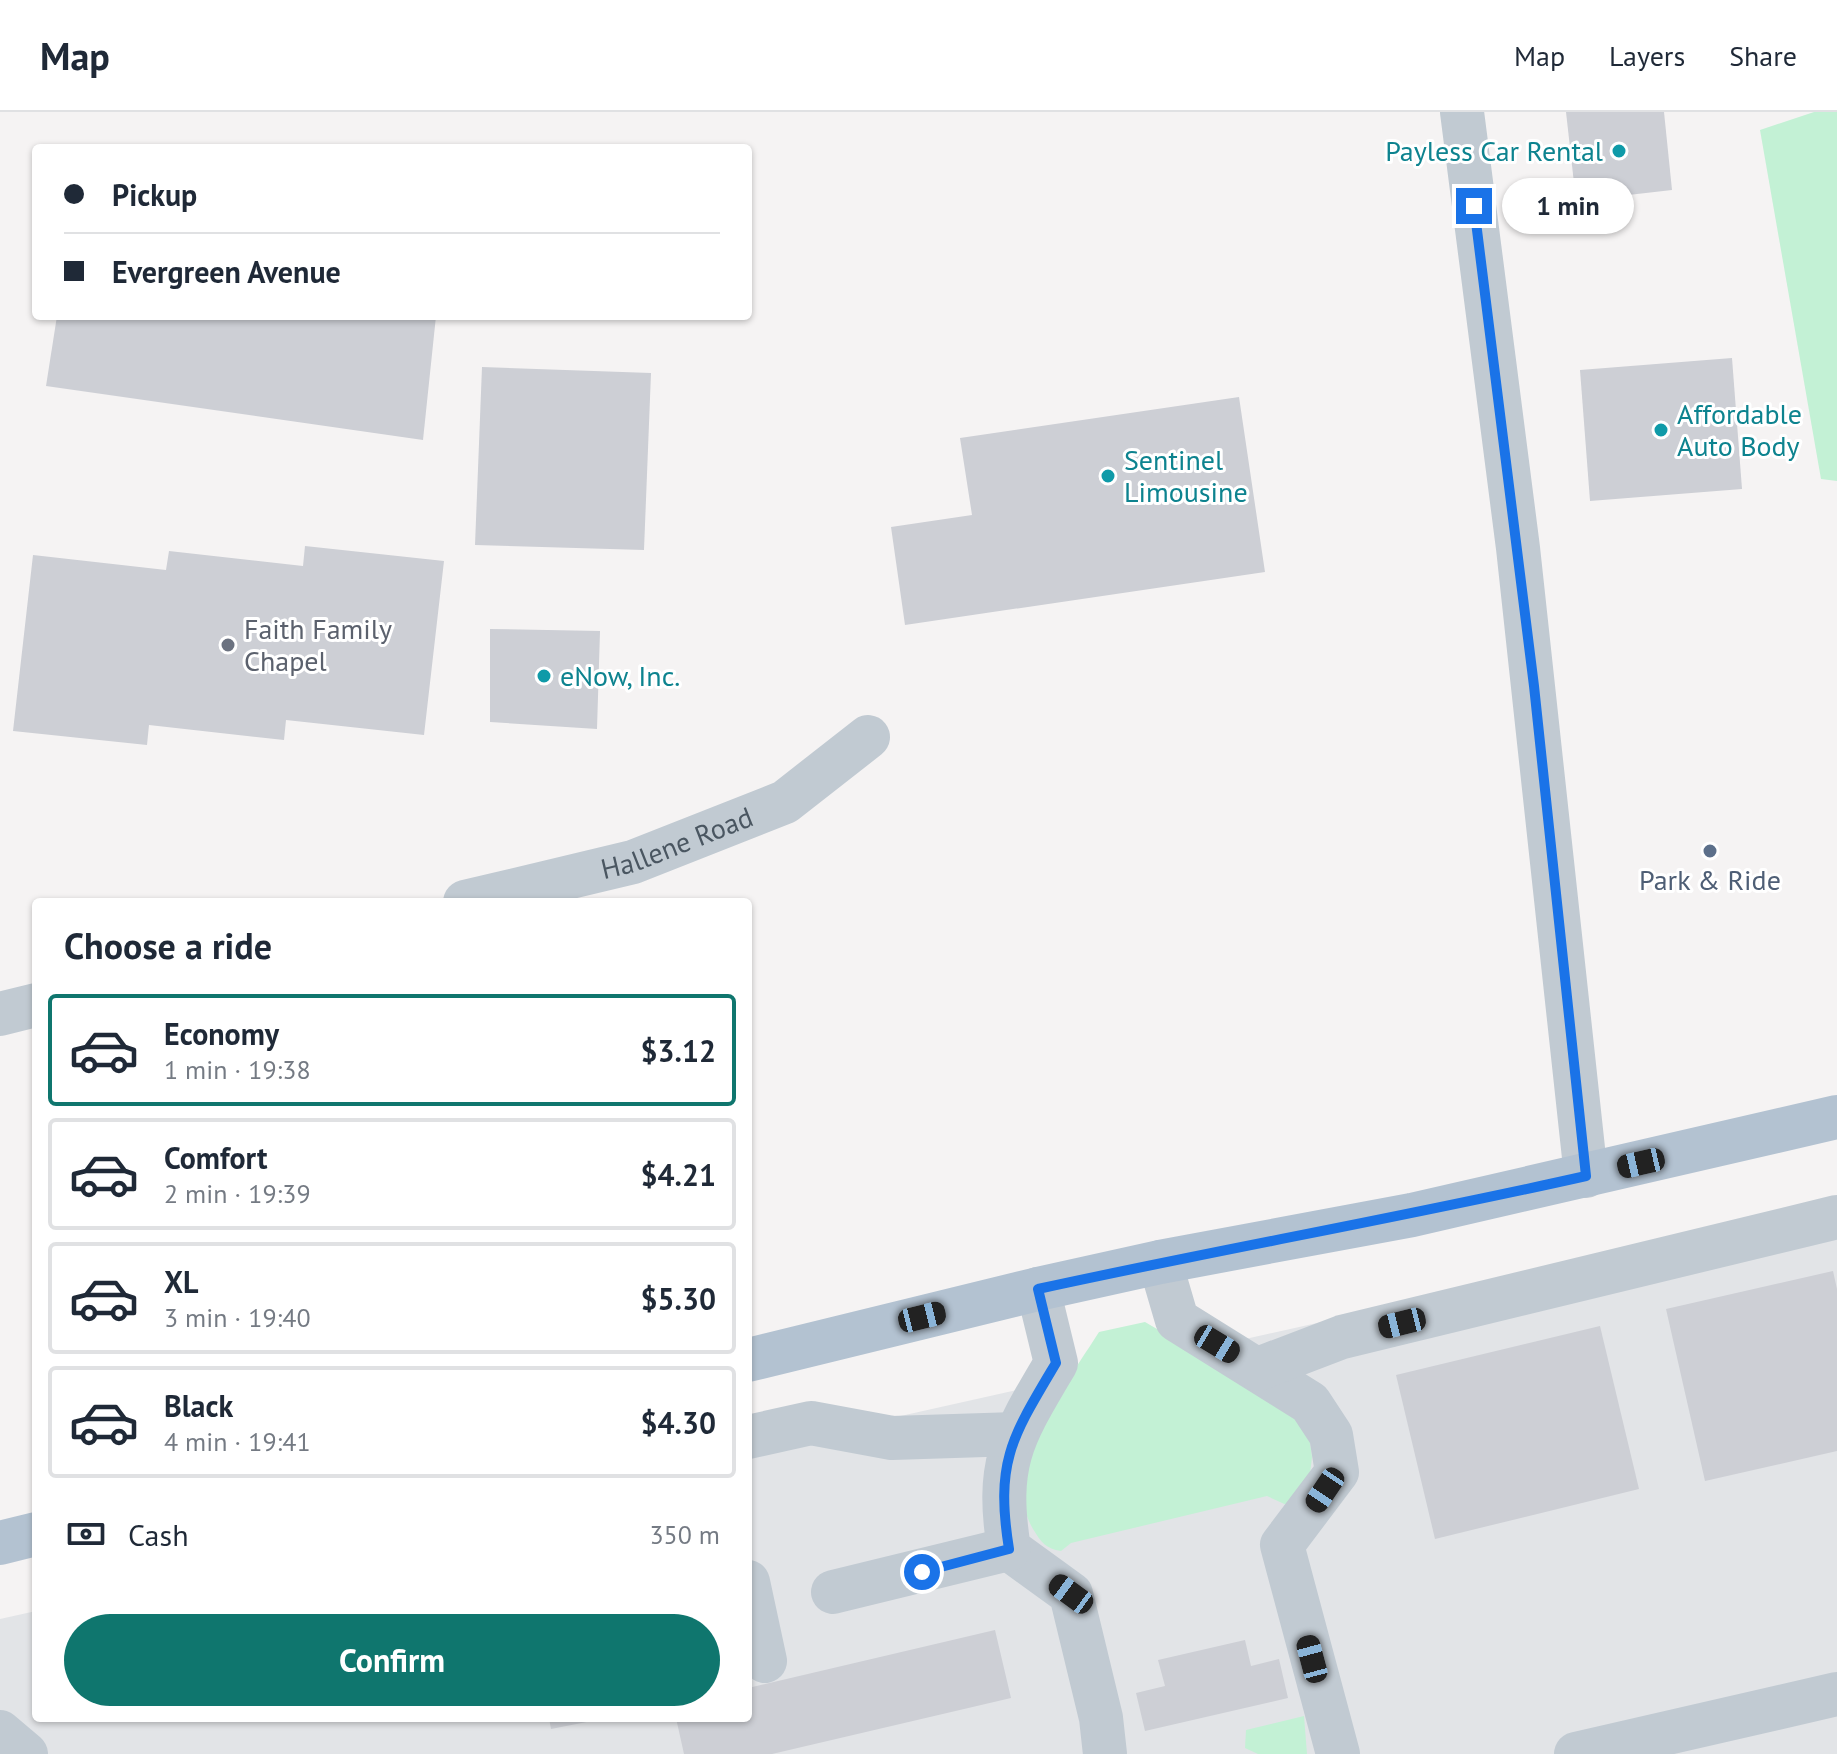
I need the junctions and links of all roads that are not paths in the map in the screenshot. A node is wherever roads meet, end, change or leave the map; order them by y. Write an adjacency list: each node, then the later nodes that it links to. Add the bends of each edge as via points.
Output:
1 (1462, 112): 7 (street, via 1532,671)
2 (868, 737): 3 (street, Hallene Road, via 785,802 633,862)
3 (482, 898)
4 (32, 1006): 5 (street)
5 (0, 1014)
6 (1837, 1117): 7 (main road)
7 (1586, 1176): 9 (main road)
8 (1837, 1217): 12 (street, via 1342,1337)
9 (1160, 1262): 10 (main road); 12 (street, via 1177,1320)
10 (1038, 1289): 11 (main road); 13 (street, via 1056,1363)
11 (752, 1359)
12 (1258, 1369): 25 (street, via 1310,1403 1331,1435 1337,1472 1282,1545)
13 (1016, 1434): 14 (street, via 892,1438 811,1423); 17 (street, via 1003,1478)
14 (752, 1436)
15 (32, 1535): 16 (main road)
16 (0, 1543)
17 (1009, 1549): 18 (street); 24 (street, via 1071,1594)
18 (833, 1592)
19 (752, 1601): 20 (street)
20 (765, 1661)
21 (1837, 1694): 26 (street)
22 (0, 1732): 23 (street)
23 (26, 1754)
24 (1105, 1754)
25 (1338, 1754)
26 (1576, 1754)

